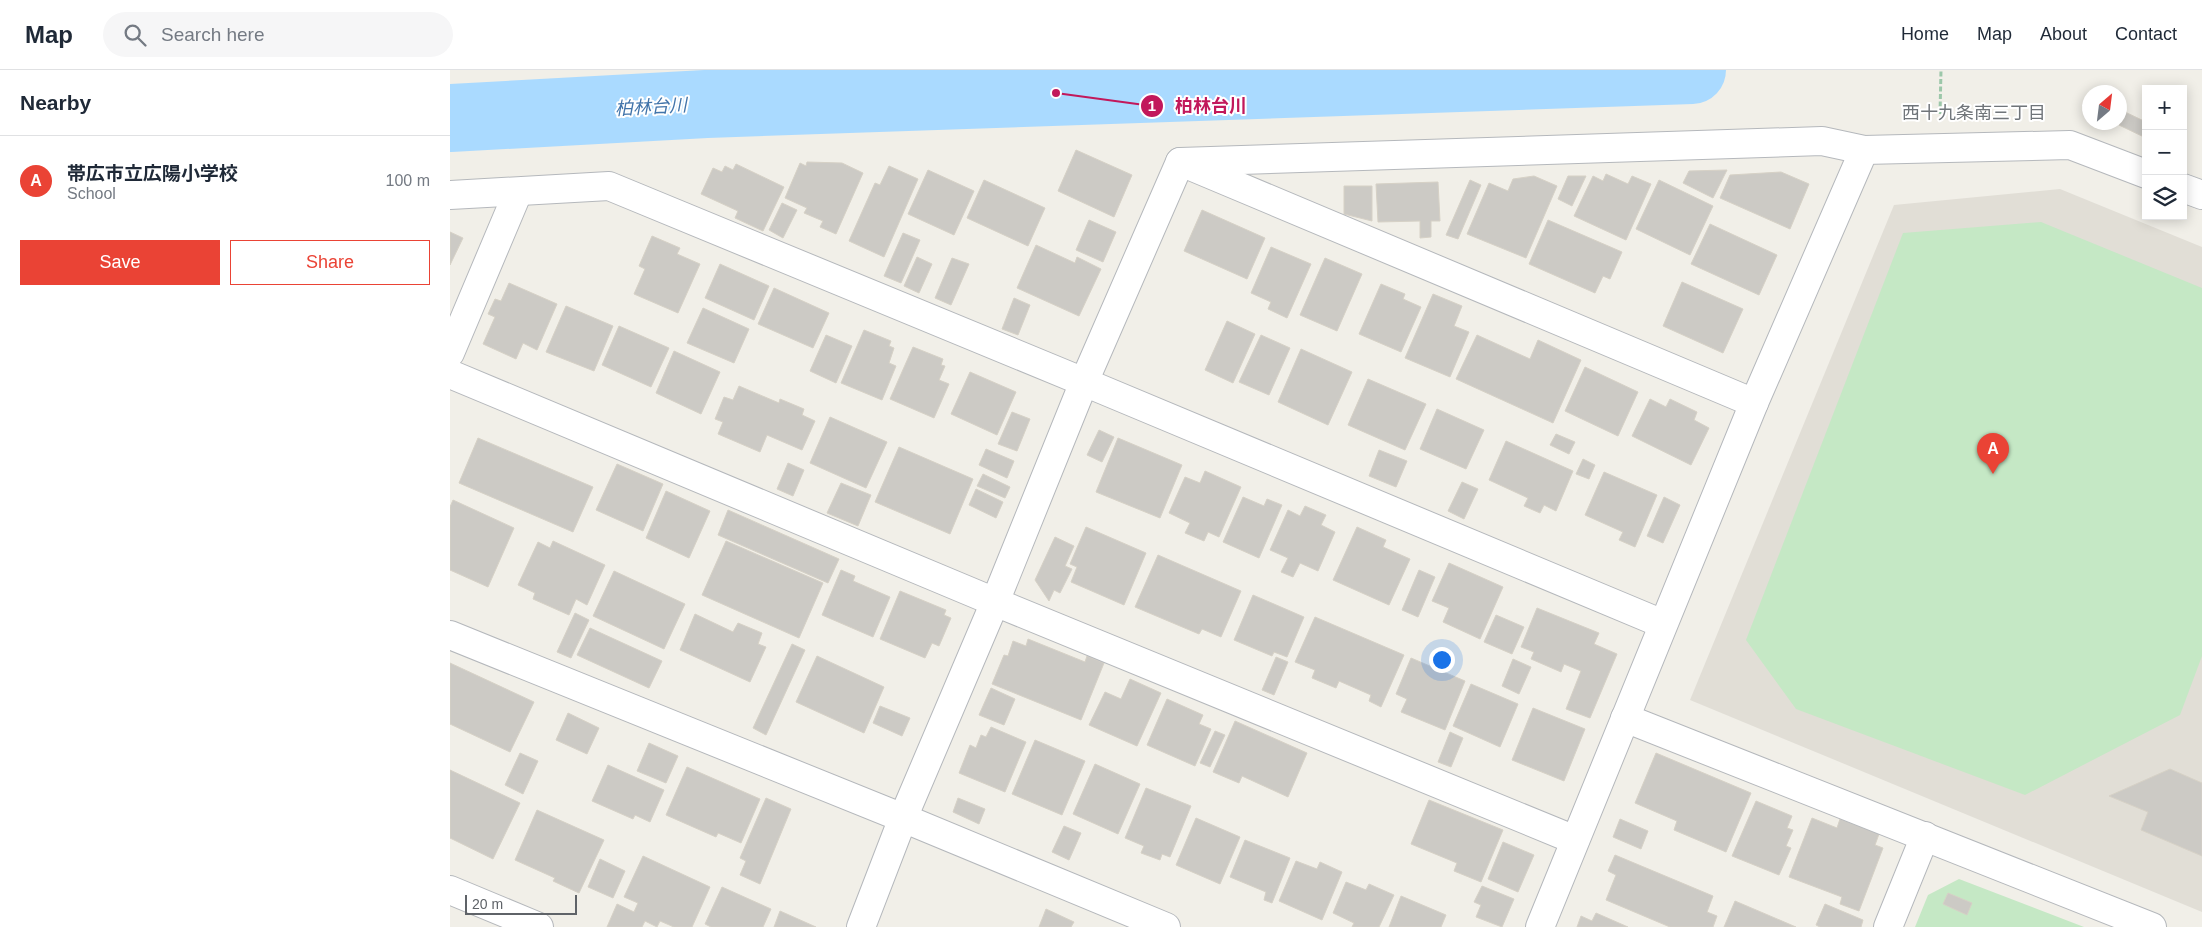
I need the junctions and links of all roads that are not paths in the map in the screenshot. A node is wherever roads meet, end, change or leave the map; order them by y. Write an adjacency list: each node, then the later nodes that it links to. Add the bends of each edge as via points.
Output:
1 (1864, 150): 2 (street, via 1822,142); 3 (street, via 2070,145); 11 (street)
2 (1180, 162): 10 (street); 11 (street)
3 (2142, 172)
4 (2187, 189): 6 (street)
5 (518, 192): 7 (street); 8 (street); 10 (street, via 609,186)
6 (2202, 195)
7 (450, 196)
8 (450, 353)
9 (450, 374): 12 (street)
10 (1084, 382): 12 (street); 13 (street)
11 (1754, 402): 13 (street)
12 (995, 602): 16 (street); 18 (street)
13 (1663, 624): 15 (street)
14 (450, 635): 16 (street)
15 (1625, 718): 17 (street); 18 (street)
16 (903, 818): 21 (street); 22 (street)
17 (1925, 836): 24 (street); 25 (street)
18 (1576, 840): 23 (street)
19 (450, 890): 20 (street)
20 (539, 927)
21 (861, 927)
22 (1166, 927)
23 (1540, 927)
24 (1888, 927)
25 (2152, 927)

